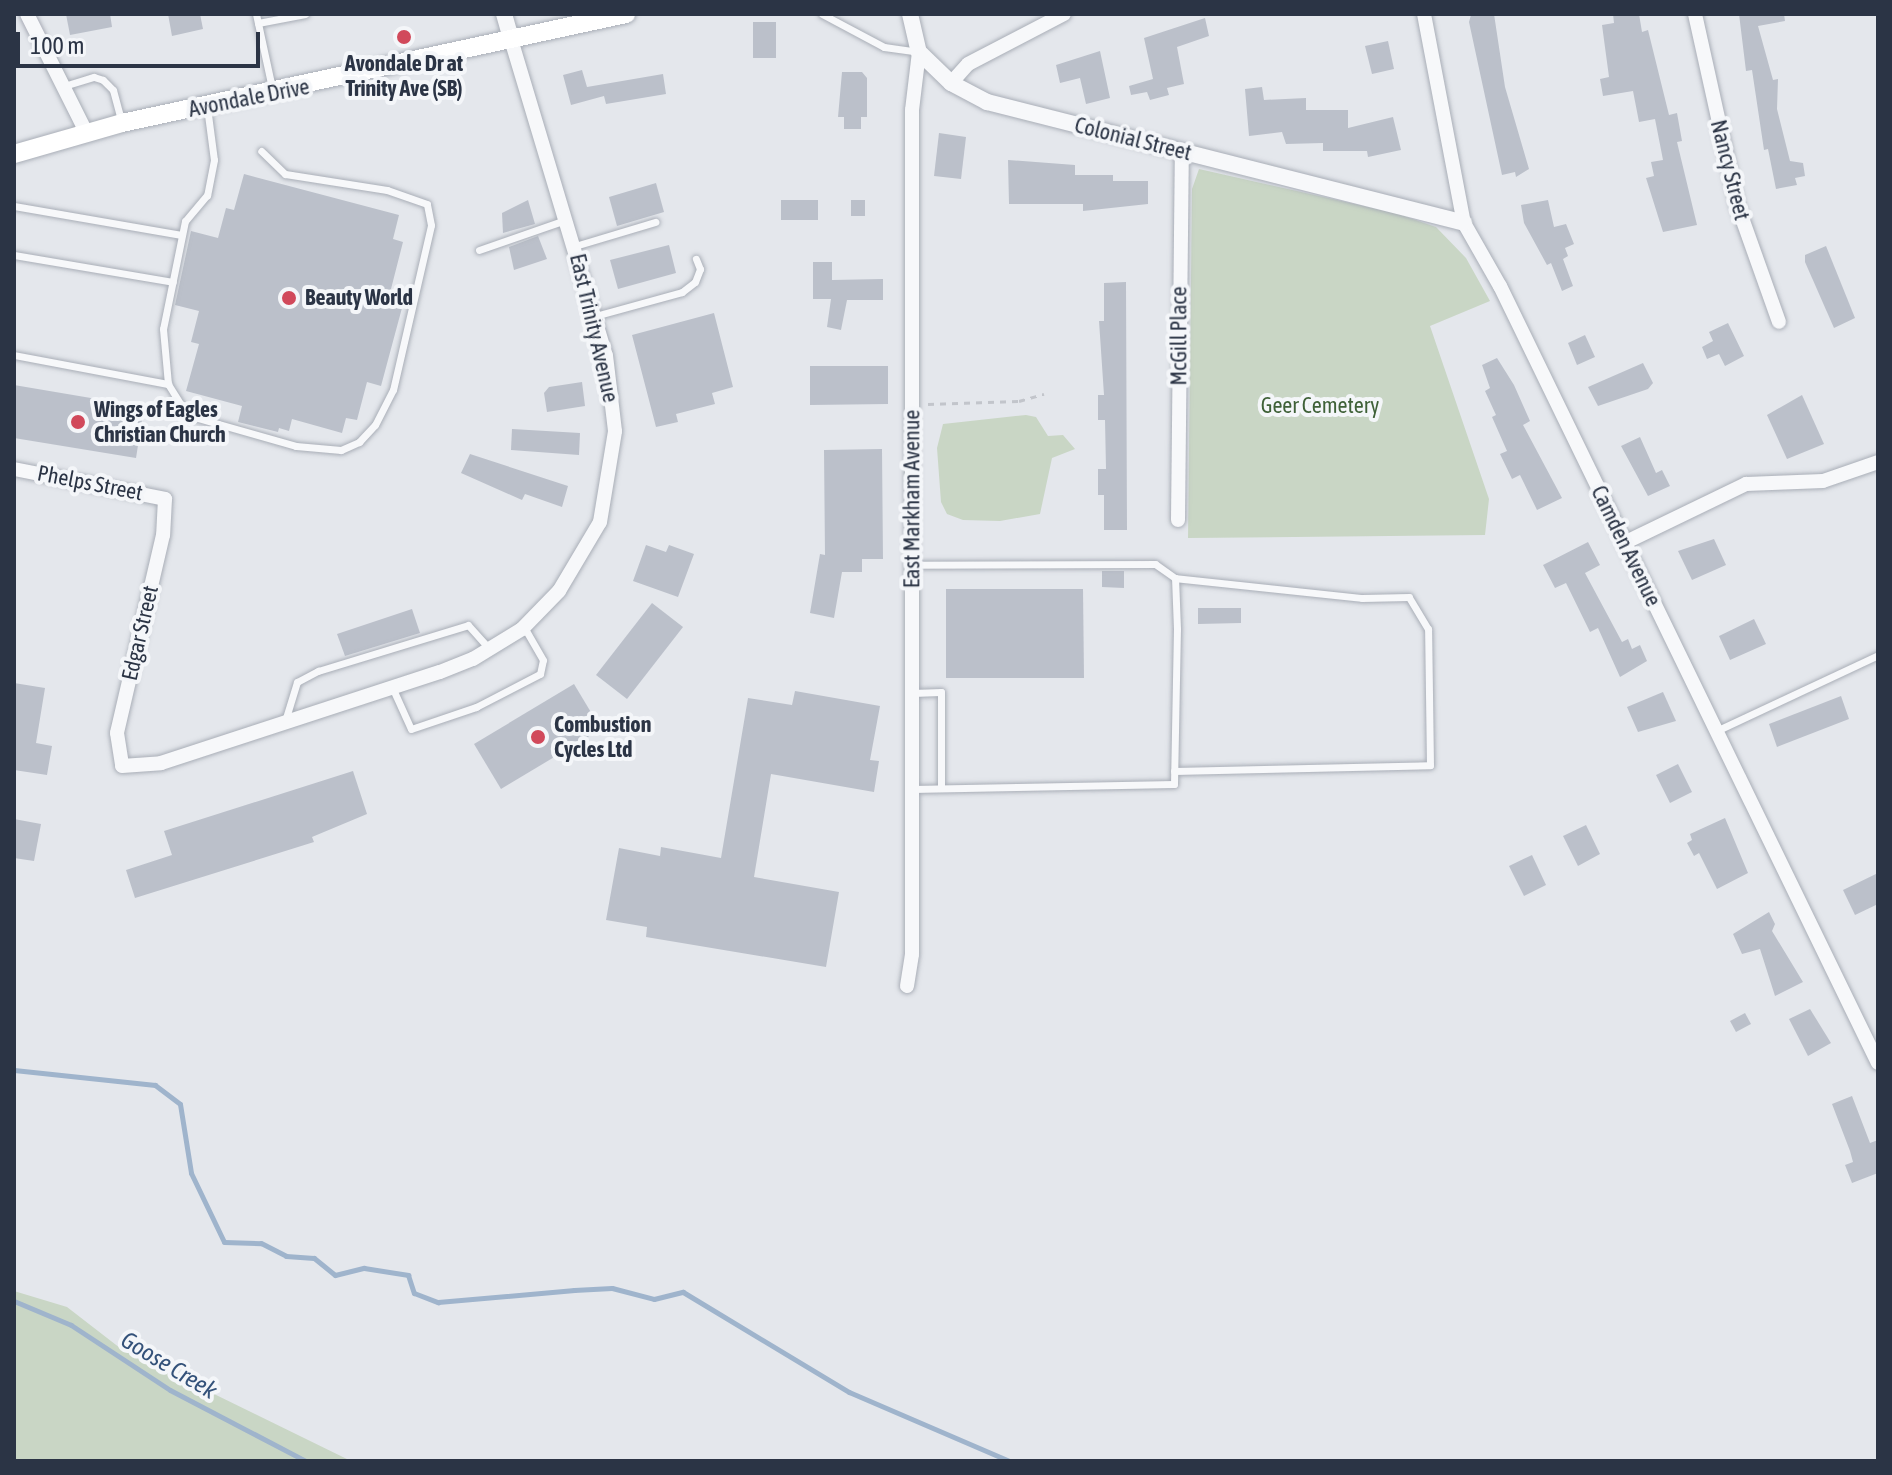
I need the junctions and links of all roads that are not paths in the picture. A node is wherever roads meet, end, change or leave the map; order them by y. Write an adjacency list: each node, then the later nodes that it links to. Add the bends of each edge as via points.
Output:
1 (27, 14): 15 (street)
2 (256, 14): 11 (lane)
3 (305, 14): 11 (lane)
4 (504, 14): 12 (street, East Trinity Avenue)
5 (822, 14): 13 (lane, via 884,47)
6 (910, 14): 13 (street, East Markham Avenue)
7 (1064, 14): 14 (street, via 968,64)
8 (1424, 14): 26 (street, Camden Avenue)
9 (1695, 14): 34 (street, Nancy Street, via 1737,204)
10 (615, 15): 12 (main road, Avondale Drive)
11 (258, 23): 16 (lane)
12 (511, 39): 16 (main road, Avondale Drive); 24 (street, East Trinity Avenue)
13 (919, 52): 14 (street, Colonial Street); 42 (street, East Markham Avenue, via 912,110)
14 (951, 83): 21 (street, Colonial Street, via 987,102)
15 (64, 86): 18 (lane, via 94,77 103,80 113,90); 19 (street)
16 (273, 94): 17 (main road, Avondale Drive)
17 (207, 107): 18 (main road, Avondale Drive); 27 (lane, via 214,160 207,195 185,221)
18 (122, 123): 19 (main road, Avondale Drive)
19 (86, 132): 22 (main road, Avondale Drive)
20 (261, 151): 36 (lane, via 285,174 387,190 427,204 431,225 393,390 375,425 359,442 341,450 296,446 187,415)
21 (1182, 151): 26 (street, Colonial Street); 40 (street, McGill Place)
22 (14, 154)
23 (14, 206): 27 (lane)
24 (567, 220): 28 (street, East Trinity Avenue); 29 (lane)
25 (655, 222): 28 (lane)
26 (1464, 223): 41 (street, Camden Avenue, via 1500,286)
27 (182, 235): 32 (lane)
28 (575, 246): 33 (street, East Trinity Avenue)
29 (479, 250)
30 (14, 255): 32 (lane)
31 (696, 259): 33 (lane, via 700,269 695,282 682,292)
32 (173, 282): 36 (lane, via 163,329)
33 (595, 316): 44 (street, East Trinity Avenue, via 614,394 608,498 579,562)
34 (1779, 322)
35 (14, 355): 36 (lane)
36 (168, 384)
37 (1878, 462): 41 (street, via 1823,481 1746,484)
38 (14, 469): 39 (street, Phelps Street)
39 (165, 499): 51 (street, Edgar Street, via 163,535 117,733)
40 (1178, 520)
41 (1624, 543): 50 (street, Camden Avenue)
42 (912, 565): 43 (lane, via 1155,564); 48 (street, East Markham Avenue)
43 (1175, 578): 52 (lane); 52 (lane, via 1362,598 1409,597 1428,629 1430,765)
44 (524, 627): 45 (street, East Trinity Avenue); 47 (lane, via 543,660 540,674 476,707 411,729)
45 (490, 650): 47 (street, East Trinity Avenue); 49 (lane, via 468,625 318,671 297,682)
46 (1878, 655): 50 (lane)
47 (392, 687): 49 (street, East Trinity Avenue)
48 (912, 693): 53 (lane, via 941,692); 54 (street, East Markham Avenue)
49 (285, 721): 51 (street, East Trinity Avenue, via 161,763)
50 (1716, 731): 56 (street, Camden Avenue)
51 (122, 766)
52 (1174, 771): 53 (lane, via 1174,784)
53 (941, 788): 54 (lane)
54 (912, 789): 55 (street, East Markham Avenue, via 912,954)
55 (907, 986)
56 (1878, 1063)

